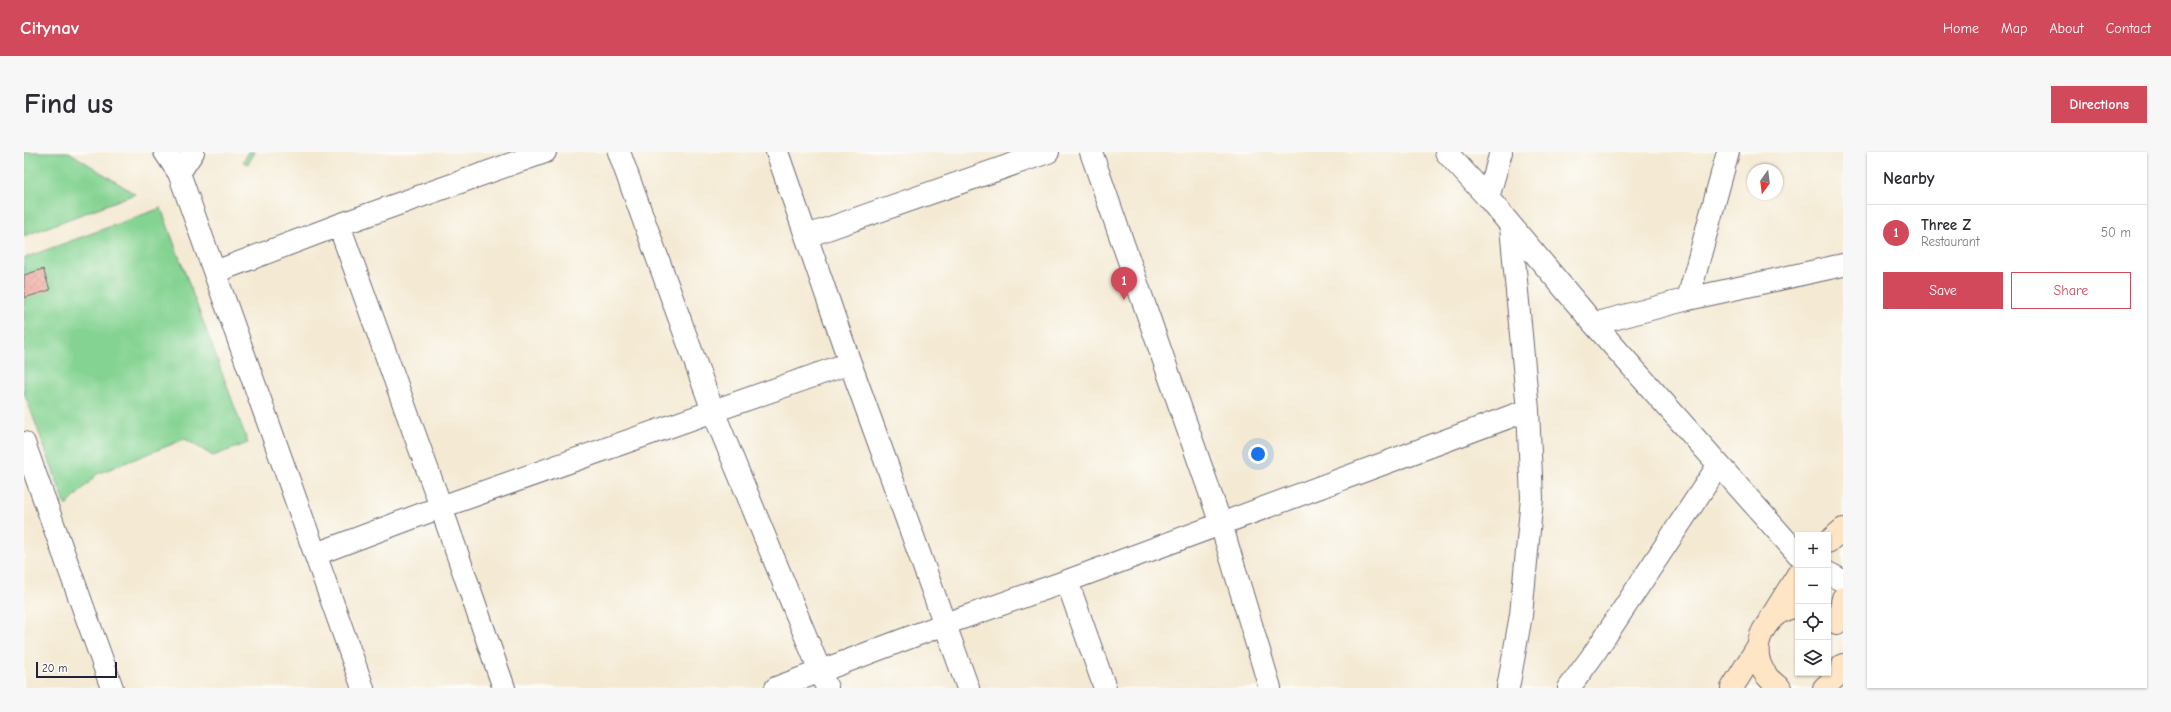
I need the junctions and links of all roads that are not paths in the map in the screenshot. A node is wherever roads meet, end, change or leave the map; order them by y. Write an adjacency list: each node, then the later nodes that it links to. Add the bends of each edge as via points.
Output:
1 (165, 152): 11 (street)
2 (193, 152): 11 (street)
3 (545, 152): 13 (street)
4 (619, 152): 22 (street)
5 (777, 152): 15 (street)
6 (1048, 152): 15 (street)
7 (1091, 152): 26 (street)
8 (1446, 152): 12 (street)
9 (1501, 152): 12 (street)
10 (1728, 152): 18 (street)
11 (179, 173): 17 (street)
12 (1488, 198): 14 (street)
13 (339, 225): 17 (street); 25 (street)
14 (1510, 227): 19 (street); 21 (street)
15 (807, 236): 20 (street)
16 (1843, 265): 18 (street)
17 (215, 272): 30 (street)
18 (1688, 299): 19 (street)
19 (1594, 324): 24 (street)
20 (850, 363): 22 (street); 37 (street)
21 (1528, 410): 26 (street); 50 (street, via 1532,498 1521,615)
22 (713, 411): 25 (street); 42 (street)
23 (24, 443): 43 (street)
24 (1718, 466): 29 (street); 51 (street)
25 (442, 507): 30 (street); 45 (street)
26 (1221, 524): 33 (street); 49 (street)
27 (1843, 529): 28 (main road)
28 (1831, 539)
29 (1795, 551)
30 (316, 554): 44 (street)
31 (1831, 575): 34 (street)
32 (1795, 579): 39 (main road)
33 (1067, 581): 37 (street); 48 (street)
34 (1843, 581)
35 (1843, 598): 38 (main road)
36 (1795, 608): 39 (main road, via 1778,613)
37 (945, 624): 42 (street); 47 (street)
38 (1836, 624)
39 (1766, 625): 40 (main road, via 1760,635)
40 (1758, 646): 52 (main road); 53 (main road, via 1760,664 1768,679)
41 (1843, 665): 54 (main road, via 1840,673)
42 (824, 679): 46 (street)
43 (112, 688)
44 (363, 688)
45 (504, 688)
46 (776, 688)
47 (968, 688)
48 (1105, 688)
49 (1270, 688)
50 (1508, 688)
51 (1569, 688)
52 (1732, 688)
53 (1780, 688)
54 (1824, 688)

